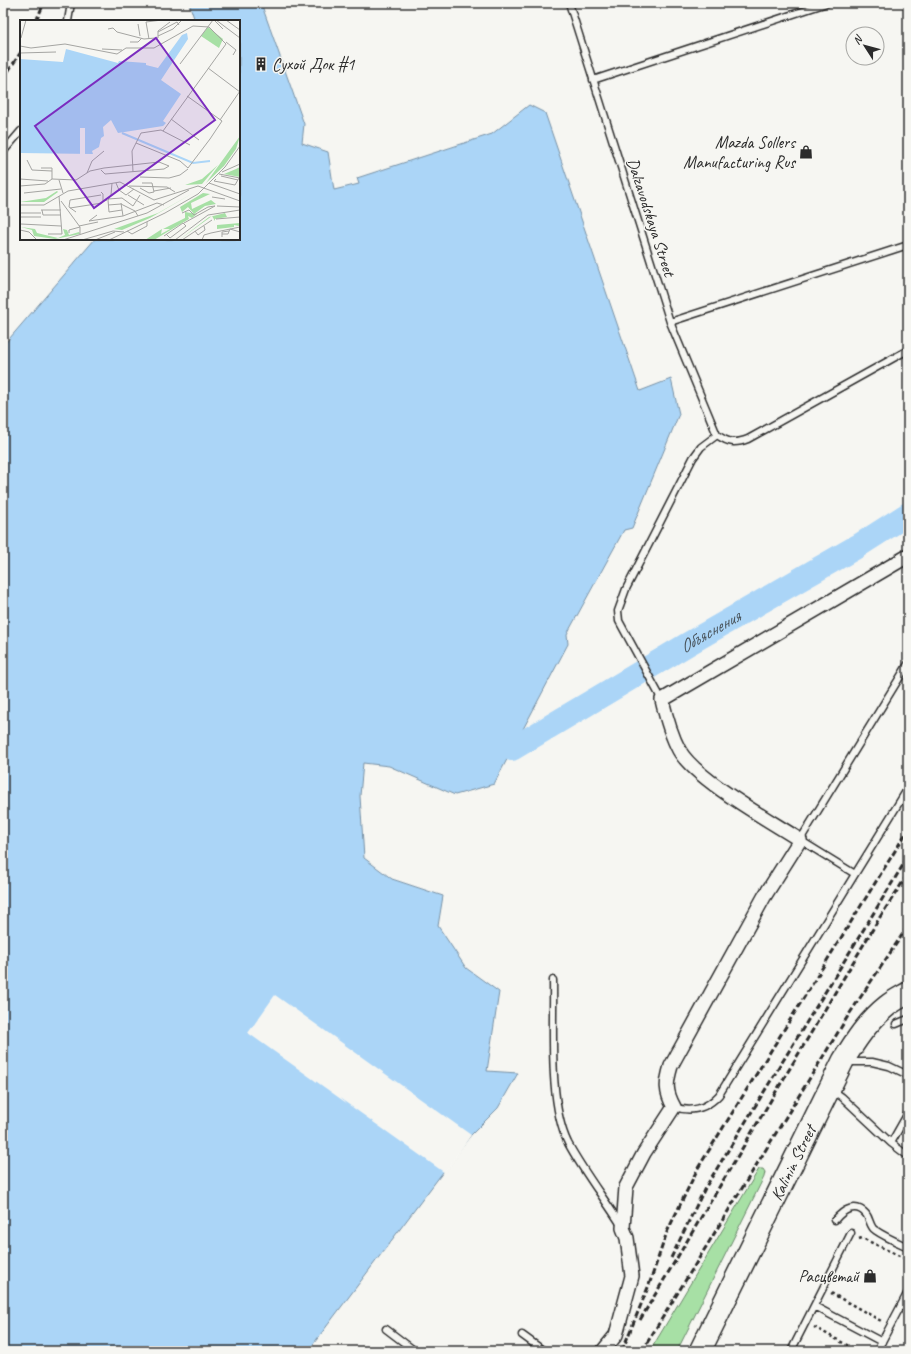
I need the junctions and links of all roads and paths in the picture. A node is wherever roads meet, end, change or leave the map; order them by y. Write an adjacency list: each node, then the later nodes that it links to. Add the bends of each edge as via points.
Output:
1 (71, 3): 4 (lane)
2 (569, 3): 5 (lane, Dalzavodskaya Street)
3 (827, 3): 5 (lane)
4 (68, 20)
5 (593, 80): 9 (lane, Dalzavodskaya Street)
6 (20, 132): 7 (lane)
7 (3, 152)
8 (908, 245): 9 (lane)
9 (670, 322): 11 (lane, Dalzavodskaya Street)
10 (908, 350): 11 (lane, via 748,439 737,443 727,442)
11 (718, 435): 14 (lane, via 701,447 693,458 620,600 619,621)
12 (908, 556): 14 (street)
13 (908, 664): 16 (lane)
14 (662, 700): 16 (street, via 680,751 696,770)
15 (908, 788): 17 (lane)
16 (800, 840): 17 (lane); 25 (street, via 764,897 671,1066 667,1096)
17 (855, 874): 25 (lane, via 719,1095 704,1107 685,1110)
18 (553, 980): 30 (lane, via 555,1089 560,1119 568,1142)
19 (908, 993): 22 (main road, Kalinin Street, via 887,1005 873,1019)
20 (908, 1019): 21 (lane)
21 (896, 1024)
22 (842, 1061): 23 (lane, via 872,1062 890,1066); 24 (main road, Kalinin Street)
23 (908, 1075)
24 (829, 1088): 27 (lane); 46 (main road, Kalinin Street)
25 (674, 1107): 30 (street, via 630,1177 624,1200)
26 (908, 1113): 27 (lane)
27 (891, 1143): 28 (lane)
28 (908, 1156)
29 (835, 1220): 33 (lane, via 845,1209 860,1209 866,1214 873,1229)
30 (623, 1228): 45 (street, via 627,1238 632,1276 616,1336)
31 (852, 1234): 37 (lane)
32 (856, 1244): 34 (path, via 862,1238)
33 (908, 1247)
34 (908, 1260)
35 (831, 1290): 38 (path, via 833,1295)
36 (908, 1292): 38 (lane)
37 (814, 1306): 42 (lane); 47 (lane)
38 (890, 1326): 42 (lane)
39 (386, 1329): 43 (lane)
40 (809, 1329): 48 (path, via 814,1327)
41 (522, 1335): 44 (lane)
42 (882, 1342): 49 (lane)
43 (415, 1351)
44 (544, 1351)
45 (603, 1351)
46 (700, 1351)
47 (791, 1351)
48 (858, 1351)
49 (877, 1351)

